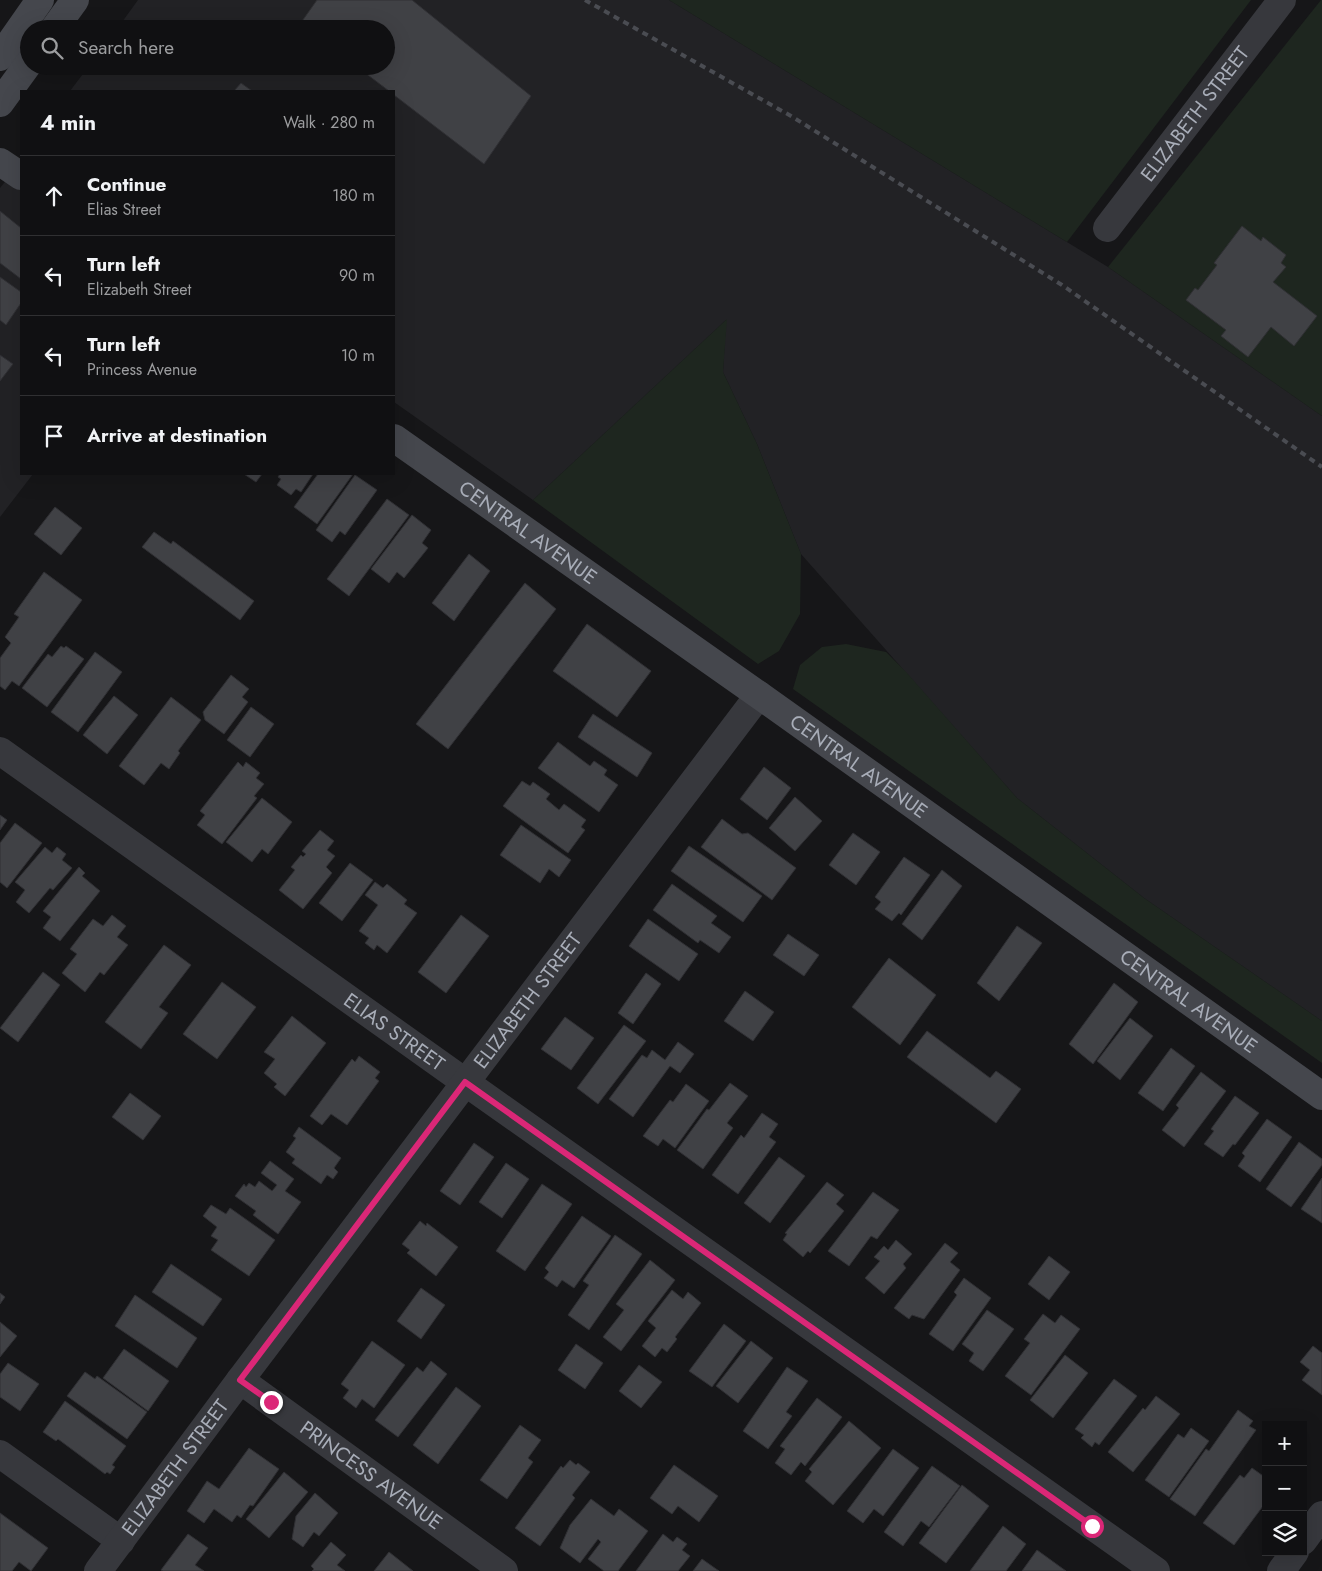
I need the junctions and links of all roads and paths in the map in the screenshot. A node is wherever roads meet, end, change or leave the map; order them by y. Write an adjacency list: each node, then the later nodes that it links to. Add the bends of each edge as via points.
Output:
1 (40, 0): 4 (street)
2 (76, 0): 5 (street)
3 (1282, 0): 12 (street, ELIZABETH STREET)
4 (26, 20)
5 (61, 20)
6 (20, 28): 7 (street)
7 (0, 57)
8 (21, 75): 9 (street)
9 (0, 102)
10 (0, 162): 11 (street)
11 (20, 175)
12 (1107, 228)
13 (395, 439): 14 (street, CENTRAL AVENUE)
14 (759, 695): 16 (street, ELIZABETH STREET); 17 (street, CENTRAL AVENUE)
15 (0, 751): 16 (street, ELIAS STREET)
16 (465, 1082): 18 (street, ELIZABETH STREET); 26 (street, ELIAS STREET)
17 (1322, 1096)
18 (240, 1380): 22 (street, ELIZABETH STREET); 25 (street, PRINCESS AVENUE)
19 (0, 1454): 22 (street)
20 (1322, 1515): 21 (street)
21 (1307, 1536)
22 (121, 1541): 24 (street, ELIZABETH STREET)
23 (1292, 1556): 27 (street)
24 (98, 1571)
25 (504, 1571)
26 (1156, 1571)
27 (1281, 1571)

